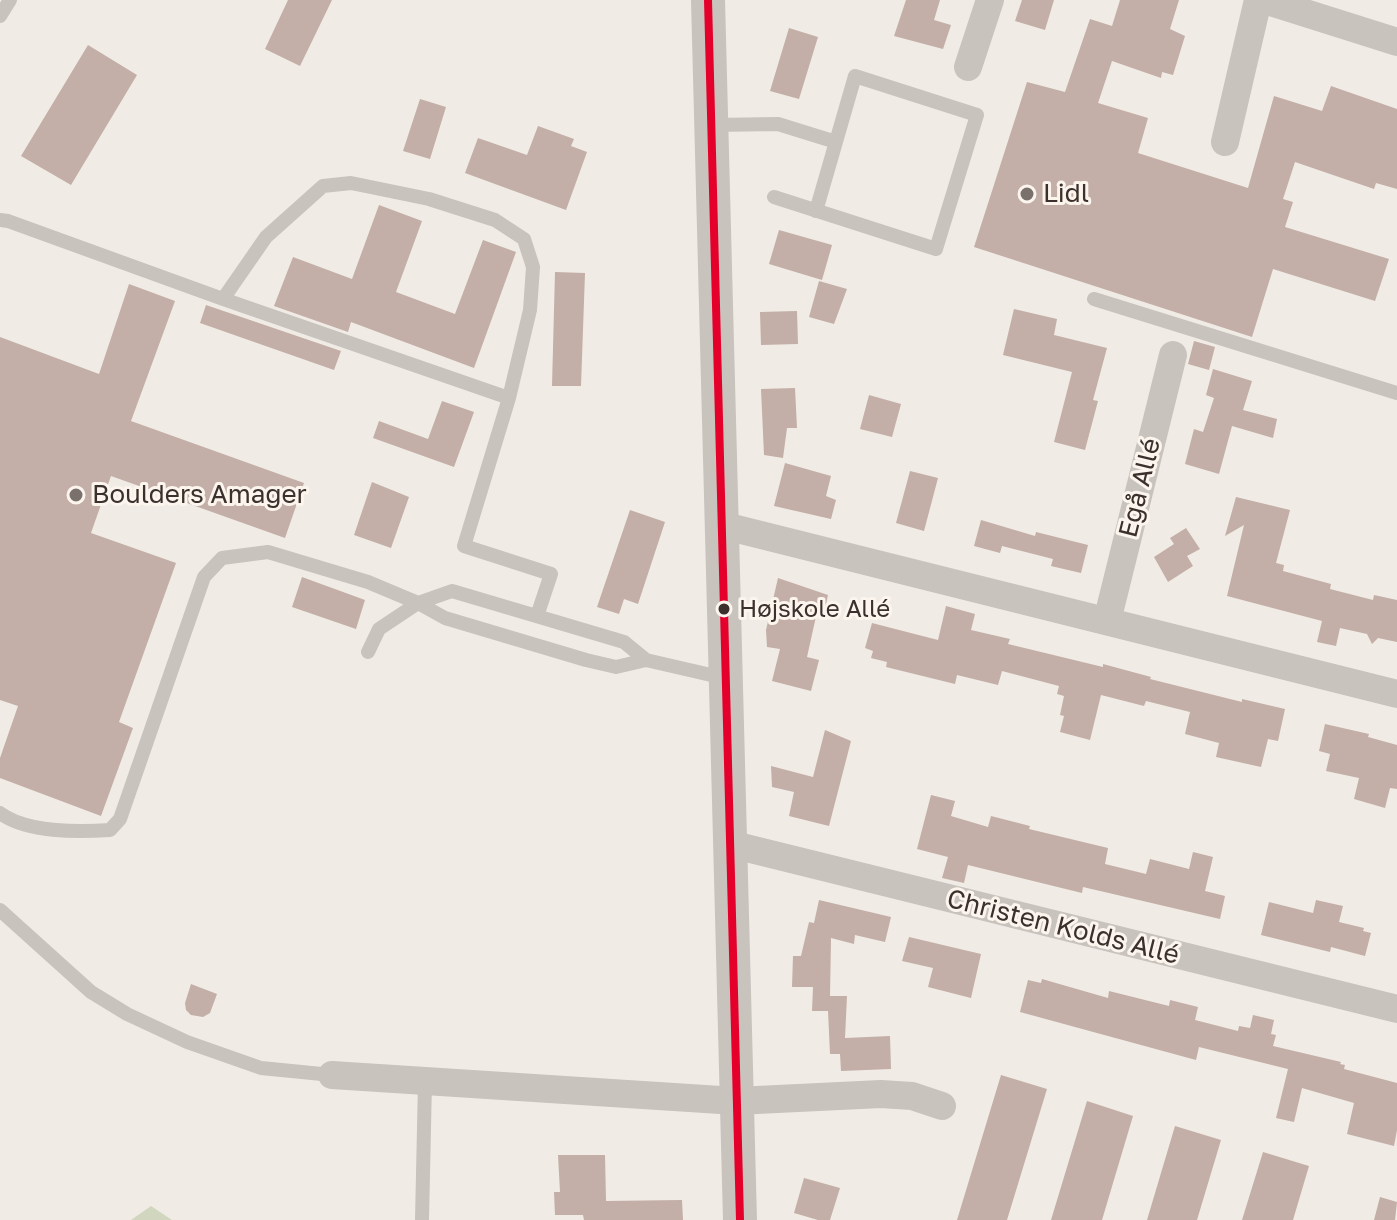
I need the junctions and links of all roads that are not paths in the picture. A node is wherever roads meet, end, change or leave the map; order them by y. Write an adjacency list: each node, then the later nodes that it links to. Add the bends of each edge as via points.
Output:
1 (10, 0): 5 (lane)
2 (708, 0): 8 (street)
3 (990, 0): 7 (street)
4 (1261, 0): 6 (street); 10 (street)
5 (0, 16)
6 (1397, 42)
7 (968, 67)
8 (713, 125): 9 (lane, via 778,124); 19 (street)
9 (836, 142): 12 (lane); 12 (lane, via 855,76 977,115 936,249)
10 (1225, 142)
11 (774, 197): 12 (lane)
12 (816, 211)
13 (0, 220): 14 (lane)
14 (223, 299): 18 (lane); 18 (lane, via 266,237 323,186 351,183 495,220 524,239 533,267 530,310)
15 (1094, 299): 17 (lane)
16 (1173, 355): 22 (street, Egå Allé)
17 (1397, 393)
18 (509, 398): 21 (lane, via 464,546 551,574)
19 (721, 525): 22 (street); 25 (street)
20 (418, 603): 21 (lane, via 452,591); 23 (lane, via 379,629); 24 (lane, via 445,618 616,667); 27 (lane, via 268,552 222,558 204,577 120,819 110,830 81,832 14,823)
21 (537, 616): 24 (lane, via 624,642)
22 (1107, 621): 26 (street)
23 (368, 652)
24 (646, 660): 25 (lane)
25 (725, 678): 28 (street)
26 (1397, 694)
27 (0, 813)
28 (730, 844): 30 (street, Christen Kolds Allé); 33 (street)
29 (0, 910): 31 (lane, via 91,992 127,1014 261,1068)
30 (1397, 1009)
31 (332, 1075): 32 (street)
32 (425, 1082): 33 (street); 35 (lane)
33 (736, 1101): 34 (street, via 881,1094 912,1096); 36 (street)
34 (942, 1106)
35 (422, 1220)
36 (740, 1220)

